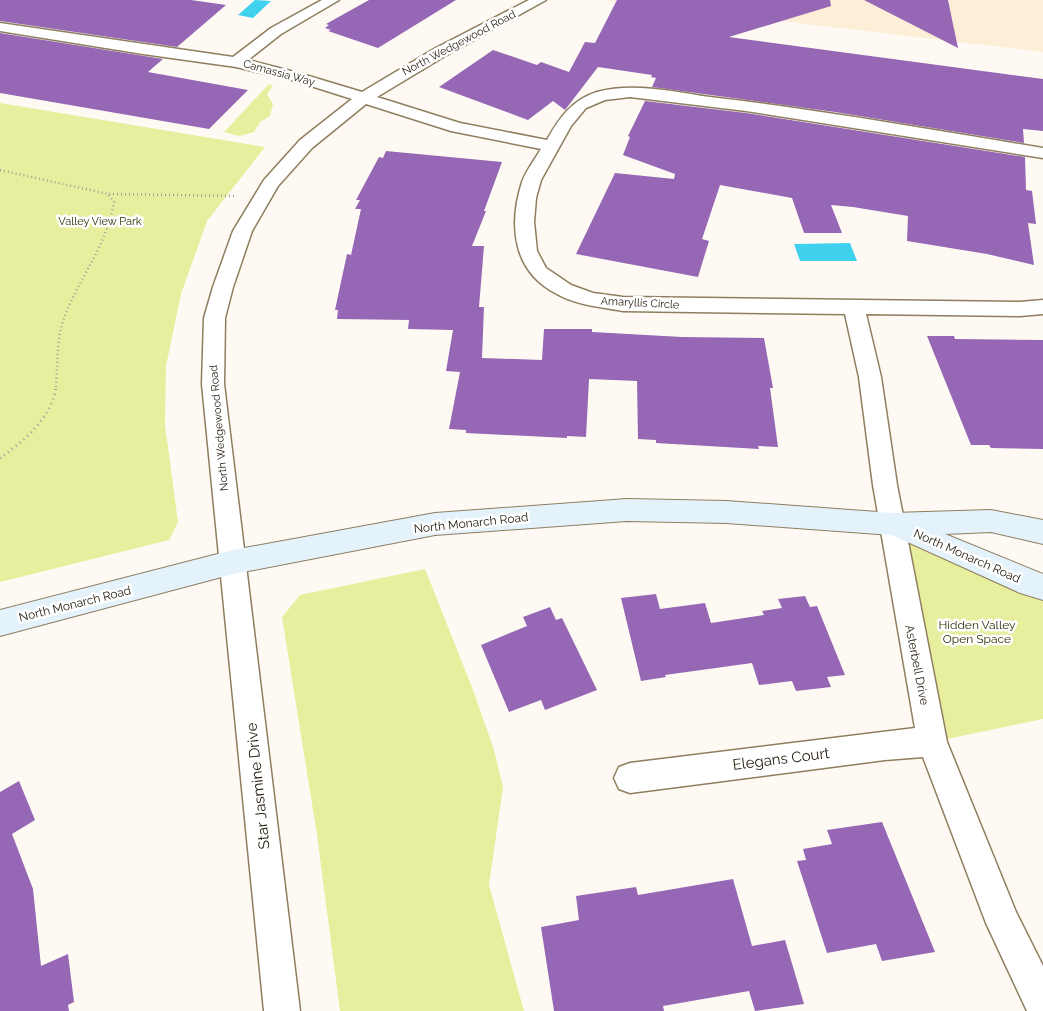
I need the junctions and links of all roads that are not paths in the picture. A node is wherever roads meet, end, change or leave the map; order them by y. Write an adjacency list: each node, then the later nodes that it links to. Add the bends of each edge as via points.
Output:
1 (332, 0): 4 (street, via 276,31)
2 (539, 0): 5 (street, North Wedgewood Road, via 416,64)
3 (0, 26): 4 (street, Camassia Way)
4 (236, 62): 5 (street, Camassia Way)
5 (362, 98): 6 (street, Camassia Way, via 457,127); 12 (street, North Wedgewood Road, via 290,158 244,225 228,265 214,323 213,384)
6 (552, 146): 7 (street, Amaryllis Circle, via 580,105 601,96 630,92 746,106); 9 (street, Amaryllis Circle, via 532,180 525,222 527,251 538,272 564,290 591,299 623,304)
7 (1043, 152)
8 (1043, 307): 9 (street, Amaryllis Circle)
9 (854, 308): 10 (street, Asterbell Drive, via 870,377)
10 (892, 524): 11 (street, North Monarch Road, via 991,521); 12 (street, North Monarch Road, via 726,512 627,510 435,524); 13 (street, North Monarch Road); 15 (street, Asterbell Drive)
11 (1043, 532)
12 (233, 562): 14 (street, North Monarch Road); 18 (street, Star Jasmine Drive)
13 (1043, 587)
14 (0, 622)
15 (932, 742): 16 (street, Elegans Court, via 885,745); 17 (street, Asterbell Drive, via 1003,923)
16 (630, 778)
17 (1043, 1004)
18 (282, 1011)

